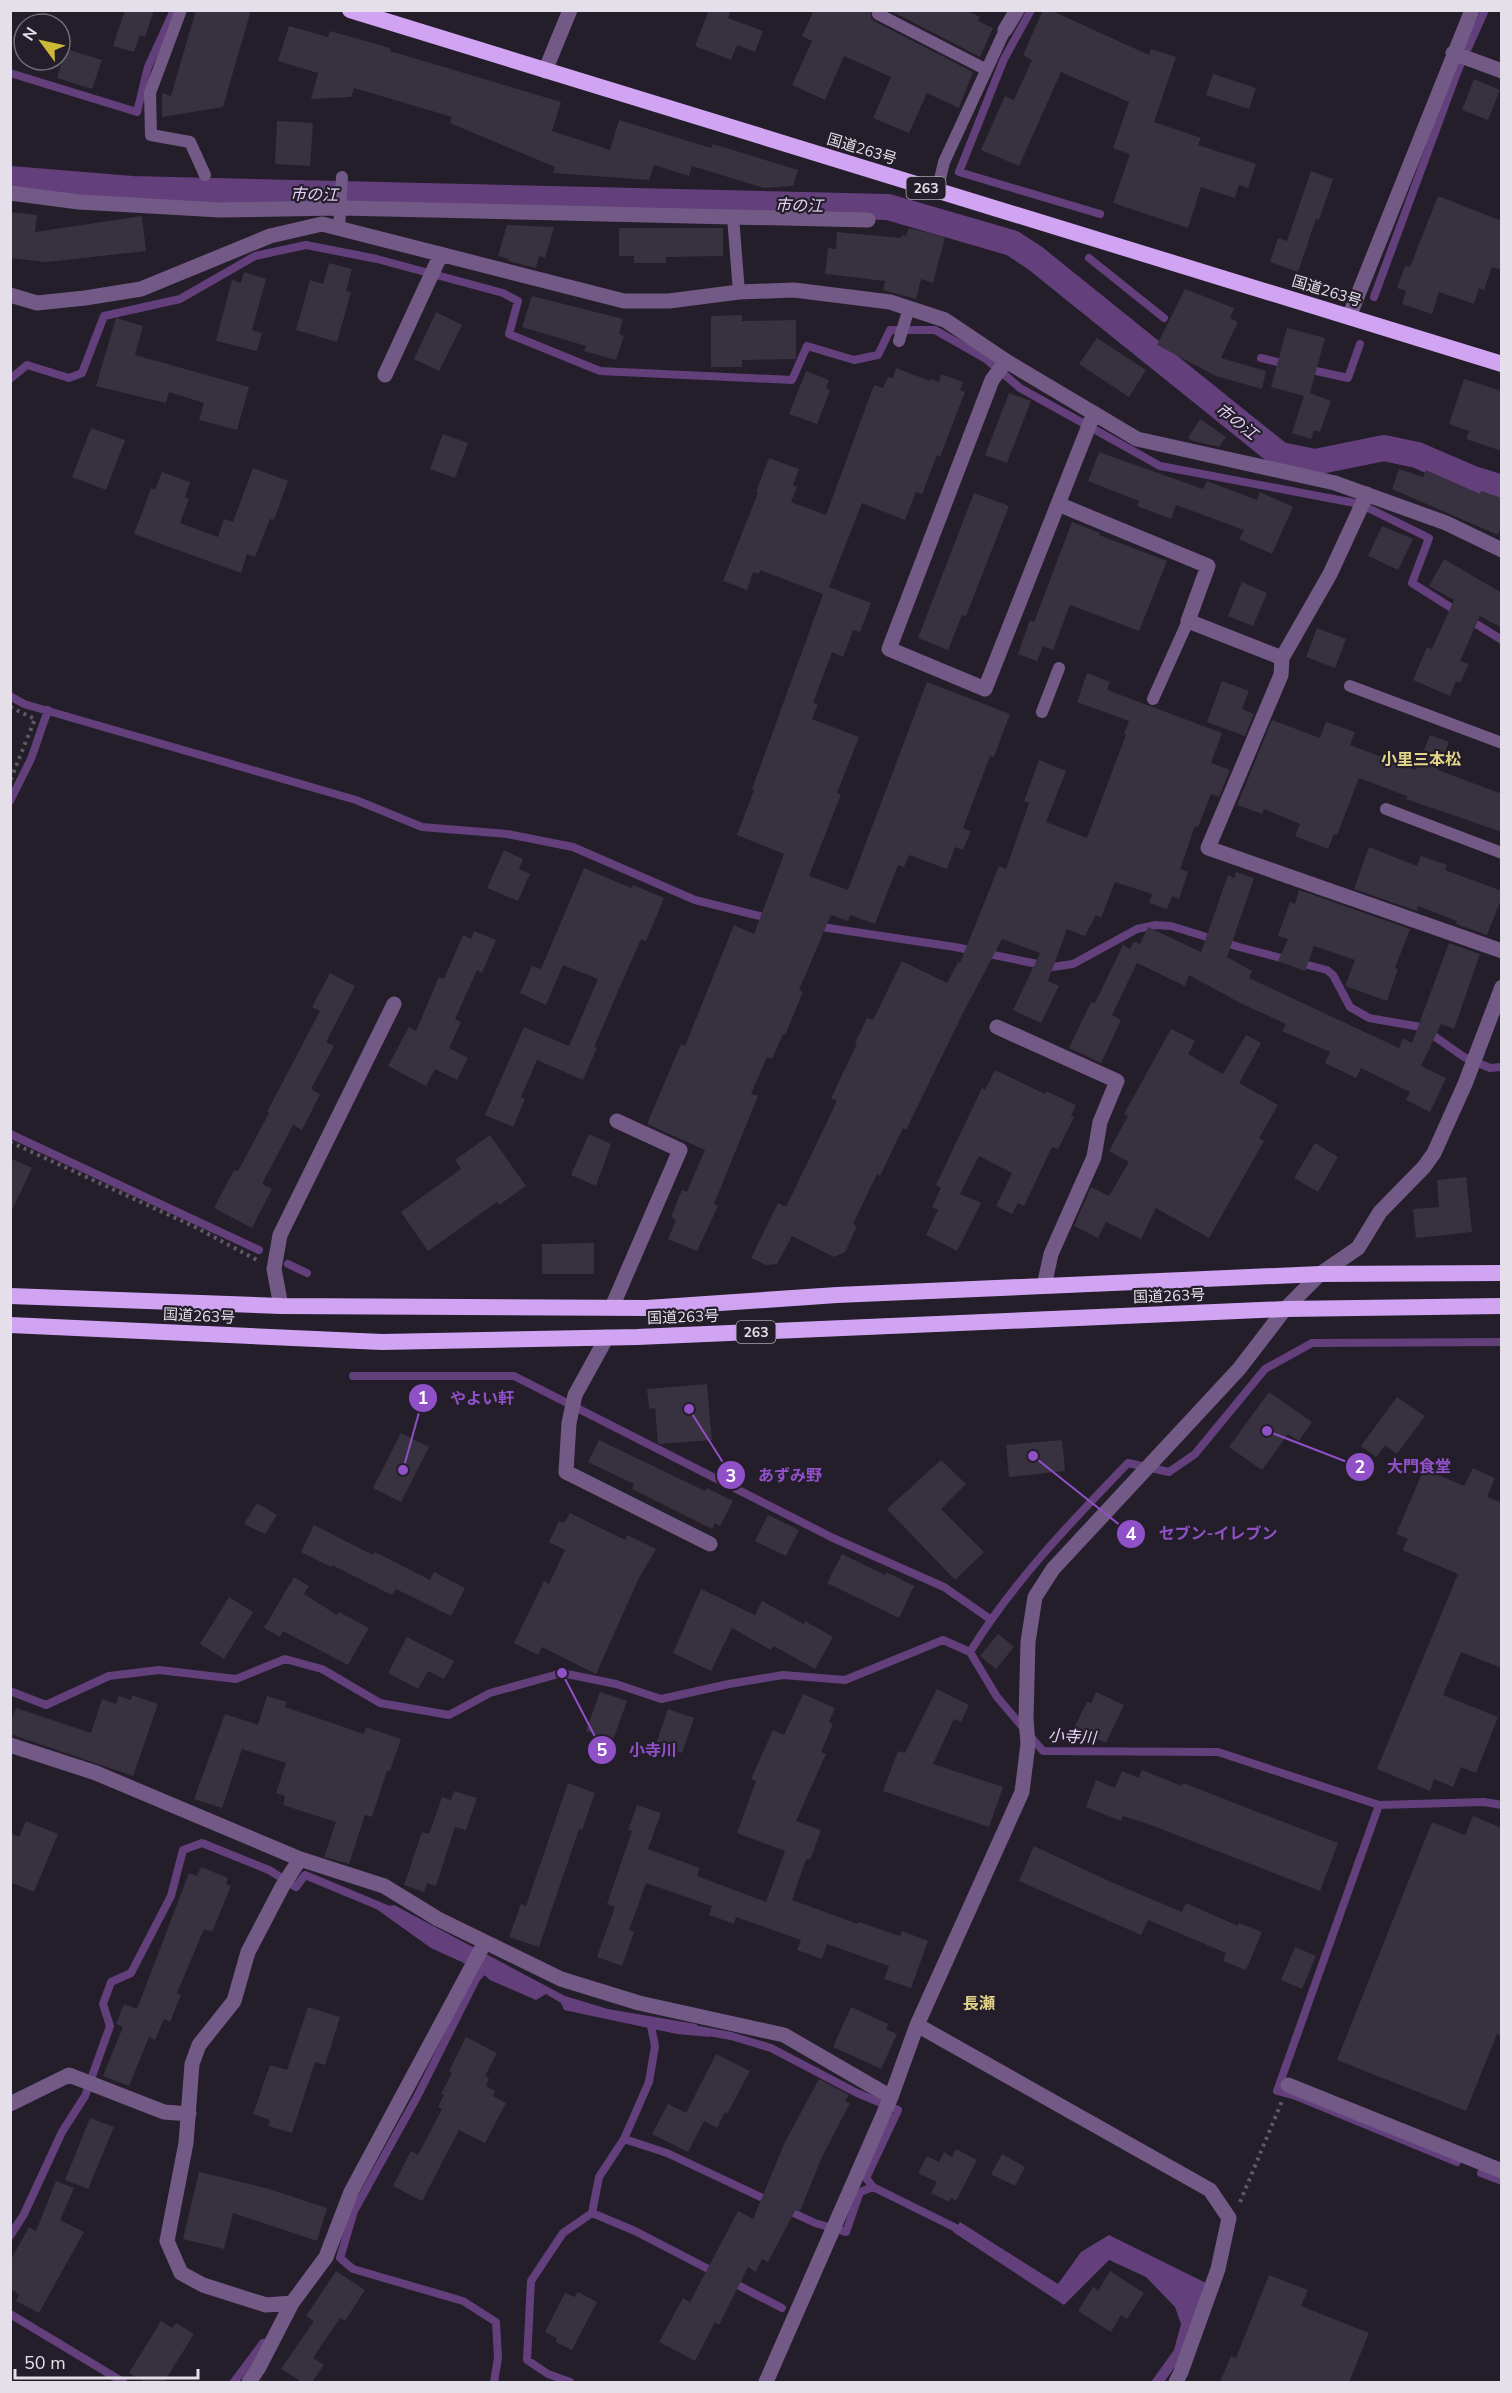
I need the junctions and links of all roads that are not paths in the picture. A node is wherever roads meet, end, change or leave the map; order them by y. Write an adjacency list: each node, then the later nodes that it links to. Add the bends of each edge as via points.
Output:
1 (181, 10): 12 (lane, via 150,93 151,135 190,142)
2 (350, 10): 10 (highway, 国道263号 / 263)
3 (570, 10): 10 (street)
4 (880, 10): 9 (lane, via 878,14)
5 (1017, 10): 7 (street)
6 (1472, 10): 8 (street)
7 (1005, 30): 9 (lane)
8 (1453, 53): 11 (street); 24 (street)
9 (986, 69): 14 (lane, via 944,162)
10 (545, 71): 14 (highway, 国道263号 / 263)
11 (1502, 71)
12 (205, 176)
13 (342, 177): 16 (lane)
14 (937, 192): 24 (highway, 国道263号 / 263)
15 (10, 193): 16 (street, via 220,210)
16 (340, 208): 17 (street); 19 (lane)
17 (733, 217): 18 (street); 21 (lane)
18 (867, 220)
19 (339, 228): 20 (street); 22 (street, via 322,224 270,236 141,289 37,303)
20 (434, 268): 21 (street, via 624,301 669,301); 28 (street)
21 (739, 292): 23 (street, via 794,290 890,302)
22 (10, 295)
23 (908, 313): 25 (lane); 26 (street, via 945,320)
24 (1349, 317): 27 (highway, 国道263号 / 263)
25 (898, 341)
26 (1006, 361): 29 (street); 31 (street, via 992,380 889,649 985,689)
27 (1502, 364)
28 (385, 375)
29 (1094, 414): 30 (street, via 1137,439 1335,483); 31 (street)
30 (1367, 494): 32 (street); 34 (street, via 1330,574)
31 (1058, 504): 33 (street, via 1208,566)
32 (1502, 550)
33 (1188, 621): 34 (street); 37 (lane)
34 (1282, 658): 42 (street, via 1281,675 1208,848)
35 (1059, 668): 38 (lane)
36 (1350, 686): 39 (lane)
37 (1153, 699)
38 (1042, 712)
39 (1502, 743)
40 (1386, 809): 41 (lane)
41 (1502, 854)
42 (1502, 951)
43 (1502, 987): 48 (street, via 1434,1153 1380,1212 1358,1248)
44 (394, 1005): 51 (street, via 280,1235 274,1269)
45 (997, 1027): 49 (street, via 1117,1081 1100,1122 1094,1157 1050,1254)
46 (617, 1121): 53 (street, via 680,1150)
47 (1502, 1273): 48 (highway, 国道263号 / 263)
48 (1320, 1274): 49 (highway, 国道263号 / 263); 54 (street)
49 (1044, 1286): 53 (highway, 国道263号 / 263)
50 (10, 1296): 51 (highway, 国道263号 / 263)
51 (281, 1306): 53 (highway, 国道263号 / 263)
52 (1502, 1306): 54 (highway, 国道263号 / 263)
53 (612, 1307)
54 (1286, 1309): 56 (highway, 国道263号 / 263); 61 (street, via 1239,1369 1053,1569 1035,1597 1028,1642 1028,1744 1022,1792)
55 (10, 1325): 56 (highway, 国道263号 / 263, via 382,1342)
56 (607, 1337): 57 (street, via 575,1395 566,1472)
57 (710, 1544)
58 (10, 1745): 59 (street, via 96,1773)
59 (296, 1865): 60 (street, via 384,1886); 65 (street, via 248,1952 234,2001 199,2045 192,2064)
60 (484, 1942): 63 (street, via 561,1979 639,2003 784,2035); 67 (street, via 351,2192 326,2257)
61 (917, 2025): 63 (street); 70 (street, via 1210,2190 1229,2218 1218,2269)
62 (1288, 2085): 66 (street)
63 (891, 2097): 69 (street)
64 (10, 2104): 65 (street, via 69,2075 164,2112)
65 (189, 2114): 67 (street, via 167,2241 181,2273 203,2286 266,2305)
66 (1502, 2171)
67 (292, 2303): 68 (street)
68 (249, 2382)
69 (766, 2382)
70 (1176, 2382)

